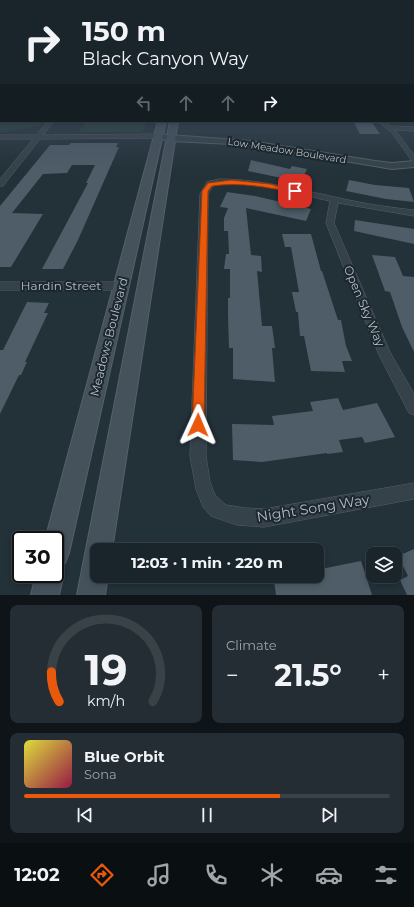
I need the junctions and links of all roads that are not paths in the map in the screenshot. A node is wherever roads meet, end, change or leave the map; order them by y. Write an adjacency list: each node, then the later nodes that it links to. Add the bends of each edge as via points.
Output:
1 (50, 122): 7 (street)
2 (173, 122): 6 (main road, Meadows Boulevard)
3 (382, 122): 4 (street)
4 (390, 128): 5 (street); 9 (street)
5 (414, 129)
6 (167, 132): 7 (street, Low Meadow Boulevard); 9 (street, Low Meadow Boulevard, via 369,164 392,166); 14 (main road, Meadows Boulevard); 18 (main road, Meadows Boulevard)
7 (40, 136): 8 (street, Low Meadow Boulevard); 10 (street)
8 (0, 137)
9 (414, 162)
10 (0, 184)
11 (334, 200): 12 (street); 15 (street, Open Sky Way, via 330,224 385,355); 16 (street, Night Song Way, via 270,186 231,181 210,184 205,191 198,456 200,471 207,495 214,507 248,518 264,518)
12 (414, 213)
13 (0, 286): 14 (street, Hardin Street)
14 (122, 286): 17 (main road, Meadows Boulevard)
15 (414, 408)
16 (414, 491)
17 (61, 531)
18 (100, 543)
19 (48, 583): 21 (main road)
20 (93, 583): 22 (main road)
21 (45, 595)
22 (91, 595)

